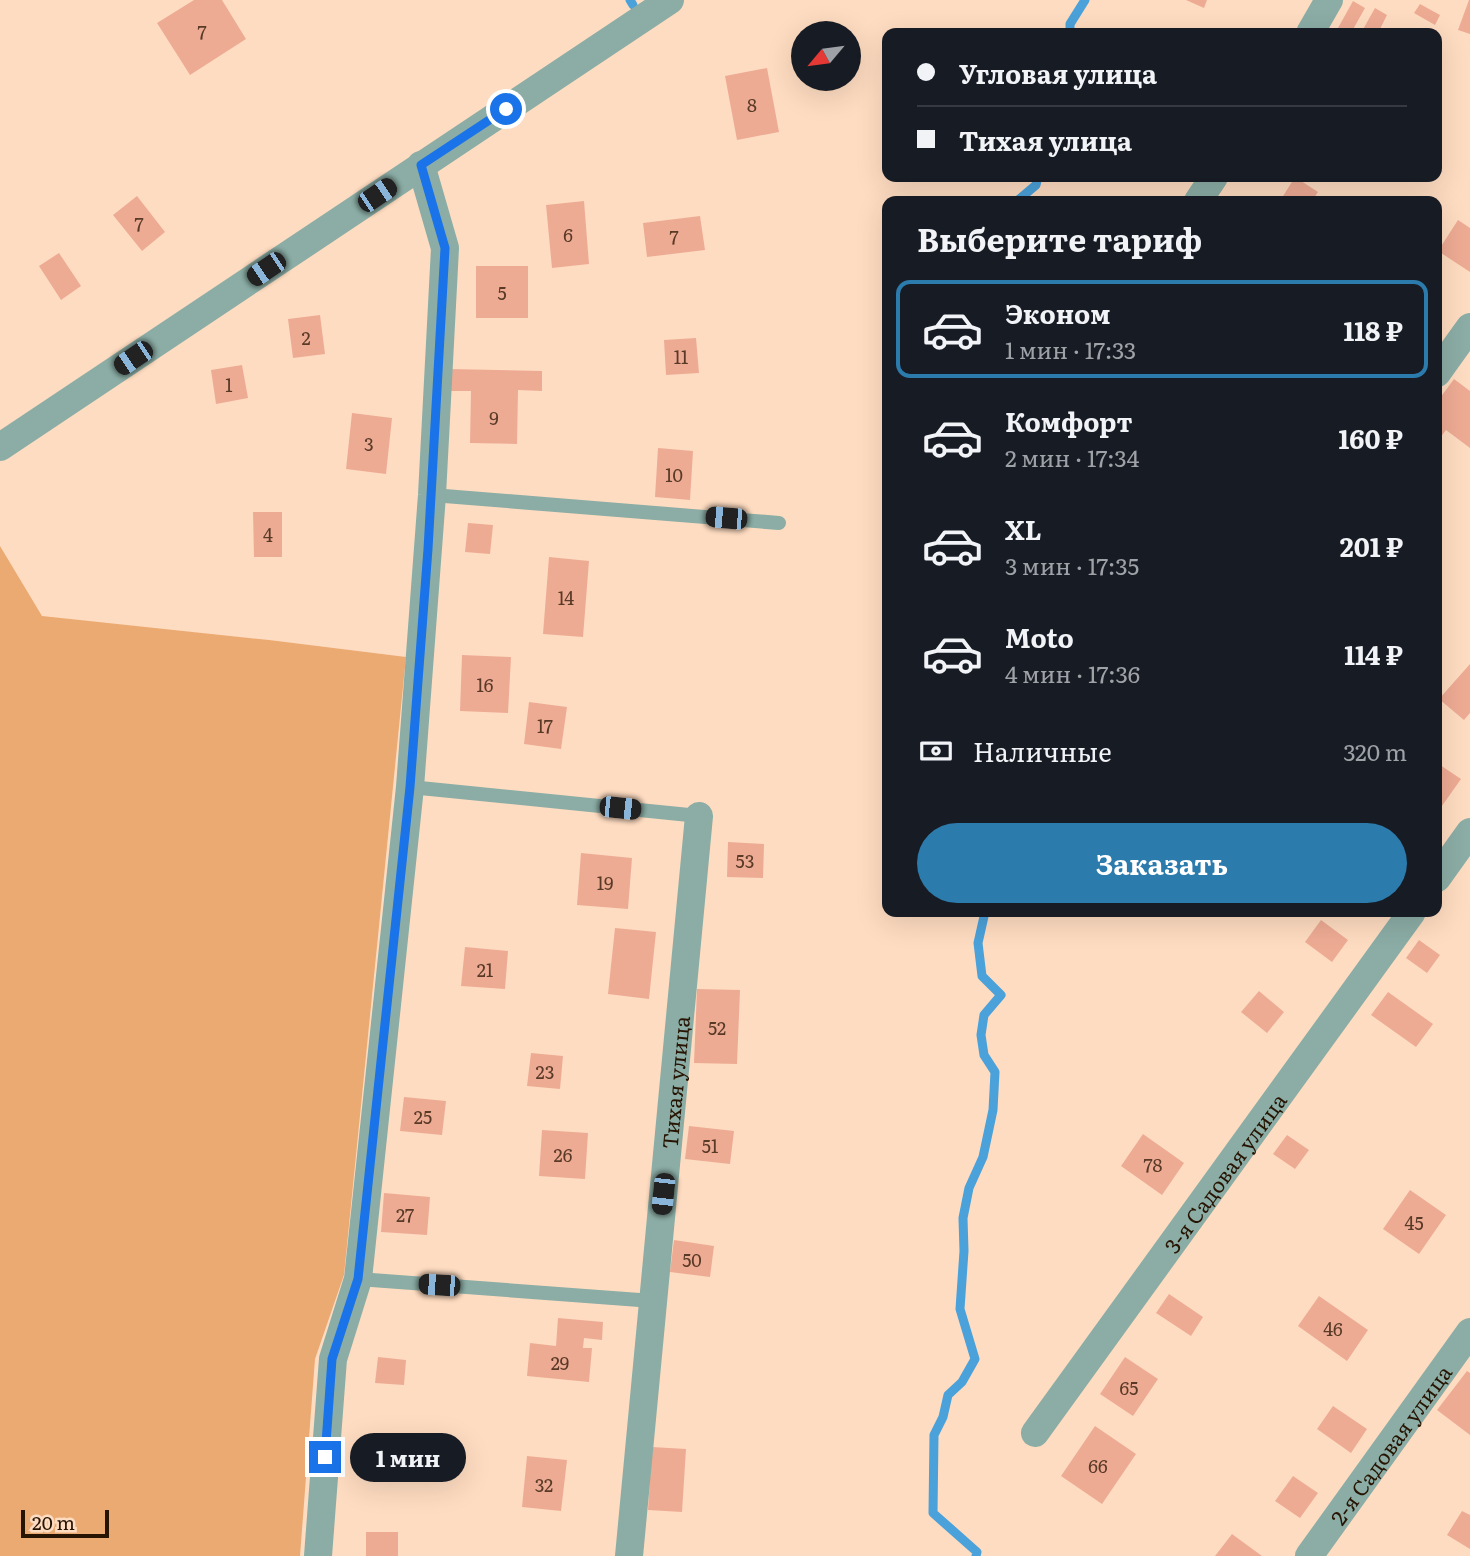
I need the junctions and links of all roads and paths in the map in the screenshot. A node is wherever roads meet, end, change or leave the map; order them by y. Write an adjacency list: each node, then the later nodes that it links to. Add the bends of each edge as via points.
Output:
1 (1329, 0): 3 (street)
2 (658, 3): 4 (street)
3 (1313, 28)
4 (421, 165): 7 (street); 8 (street, via 445,248)
5 (1470, 327): 6 (street)
6 (1442, 366)
7 (0, 447)
8 (432, 495): 9 (lane); 10 (street)
9 (779, 523)
10 (410, 787): 11 (lane); 15 (street)
11 (699, 816): 16 (street, Тихая улица)
12 (1470, 832): 13 (street)
13 (1442, 871)
14 (1408, 917): 18 (street, 3-я Садовая улица)
15 (358, 1279): 16 (lane); 19 (street, via 332,1359)
16 (653, 1301): 20 (street, Тихая улица)
17 (1470, 1332): 21 (street, 2-я Садовая улица)
18 (1035, 1433)
19 (318, 1556)
20 (629, 1556)
21 (1309, 1556)

